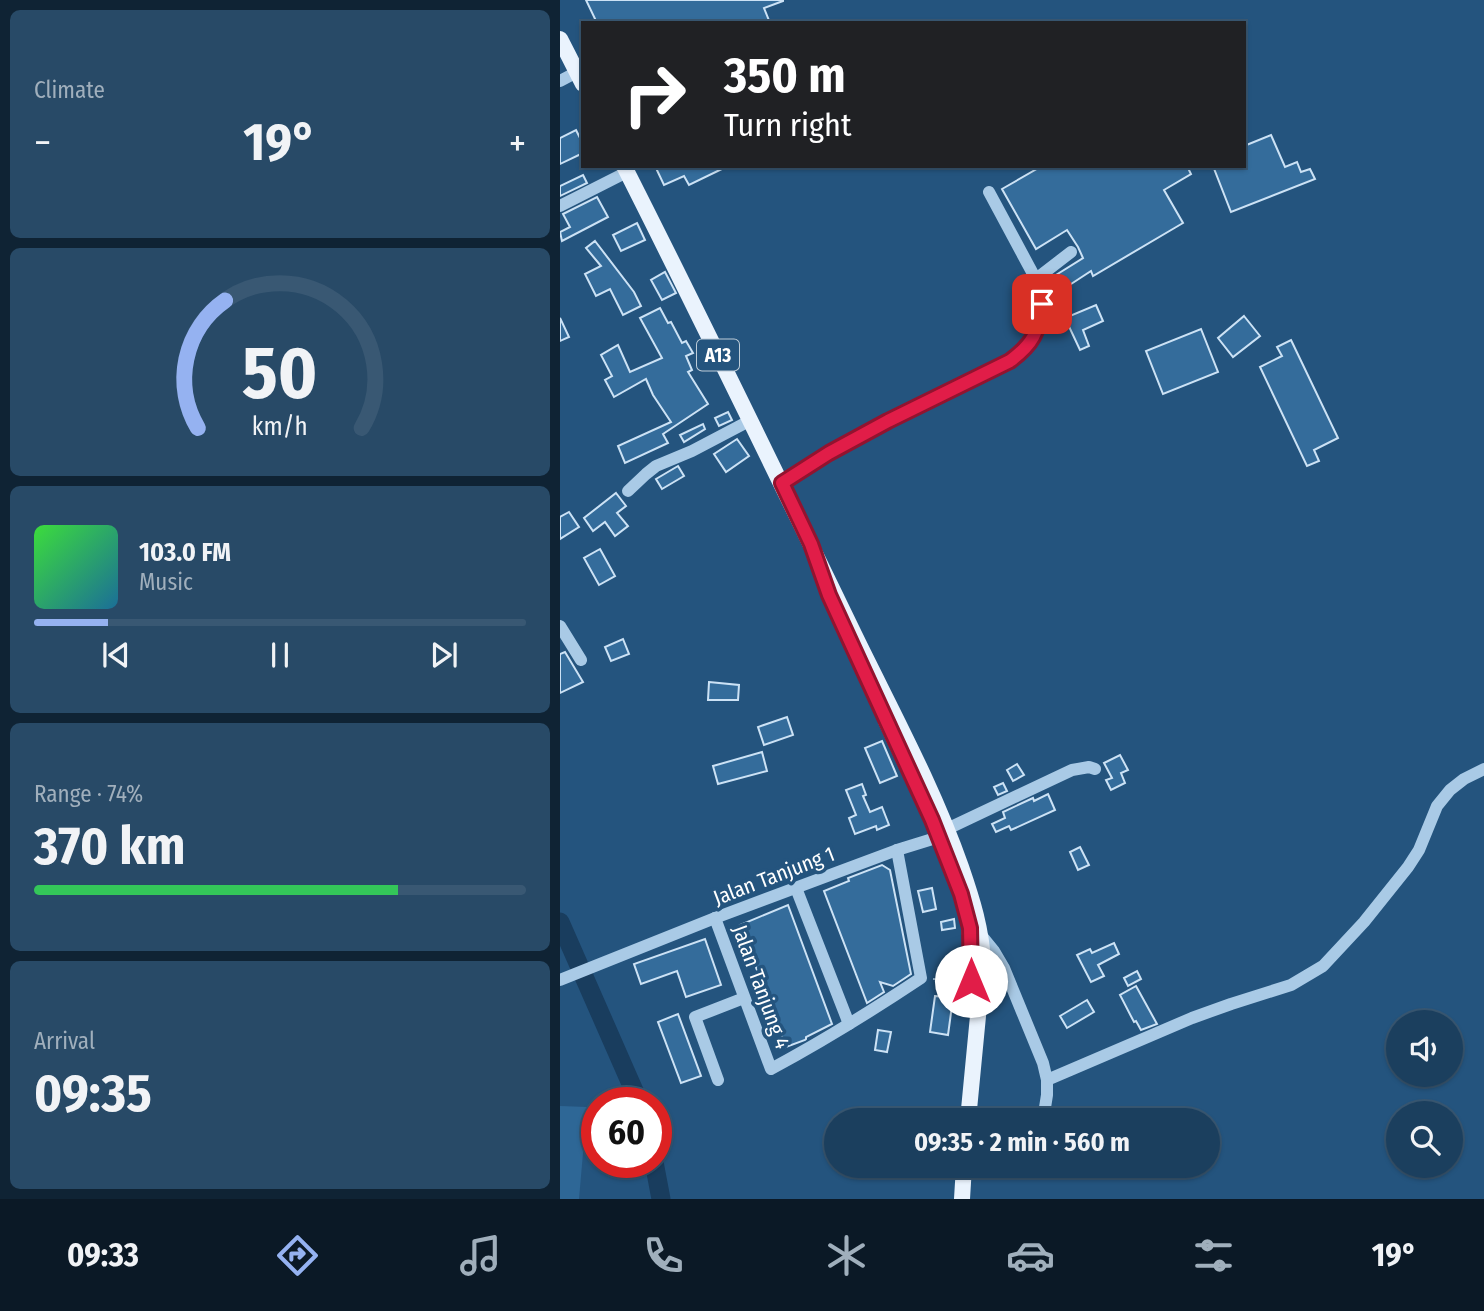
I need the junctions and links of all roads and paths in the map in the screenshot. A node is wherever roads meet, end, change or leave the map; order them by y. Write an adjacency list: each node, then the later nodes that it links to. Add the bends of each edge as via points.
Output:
1 (560, 39): 2 (main road)
2 (565, 60): 3 (main road)
3 (580, 78): 4 (street)
4 (560, 81)
5 (626, 169): 7 (street); 10 (main road, A13)
6 (989, 192): 9 (street)
7 (560, 206)
8 (1072, 252): 9 (street)
9 (1036, 279): 11 (street, via 1041,315 1031,343 1022,352 829,453)
10 (751, 420): 11 (main road, A13); 12 (street, via 656,467)
11 (782, 483): 13 (main road, A13)
12 (628, 491)
13 (811, 544): 18 (main road, A13, via 829,595); 18 (main road, A13, via 934,799)
14 (560, 625): 15 (street)
15 (581, 660)
16 (1095, 769): 18 (street, Jalan Tanjung 1, via 1072,770)
17 (1484, 769): 29 (street, via 1450,790 1437,806 1408,867 1323,966 1291,985 1192,1018)
18 (943, 833): 19 (street, Jalan Tanjung 1); 22 (main road, A13, via 957,856); 25 (main road, A13, via 970,928)
19 (897, 850): 20 (street, Jalan Tanjung 1); 24 (street)
20 (796, 888): 21 (street, Jalan Tanjung 1); 27 (street)
21 (715, 919): 23 (street, Jalan Tanjung 1); 26 (street, Jalan Tanjung 4)
22 (981, 935): 29 (street, via 1008,977); 31 (main road, A13, via 984,964)
23 (565, 977)
24 (921, 978): 25 (path); 27 (street)
25 (971, 981): 30 (main road, A13)
26 (744, 998): 27 (street, Jalan Tanjung 4, via 771,1069); 28 (street, via 695,1017)
27 (849, 1024)
28 (718, 1080)
29 (1047, 1080): 32 (street)
30 (968, 1108)
31 (969, 1108)
32 (1045, 1108)
33 (963, 1178): 34 (main road)
34 (962, 1196)

